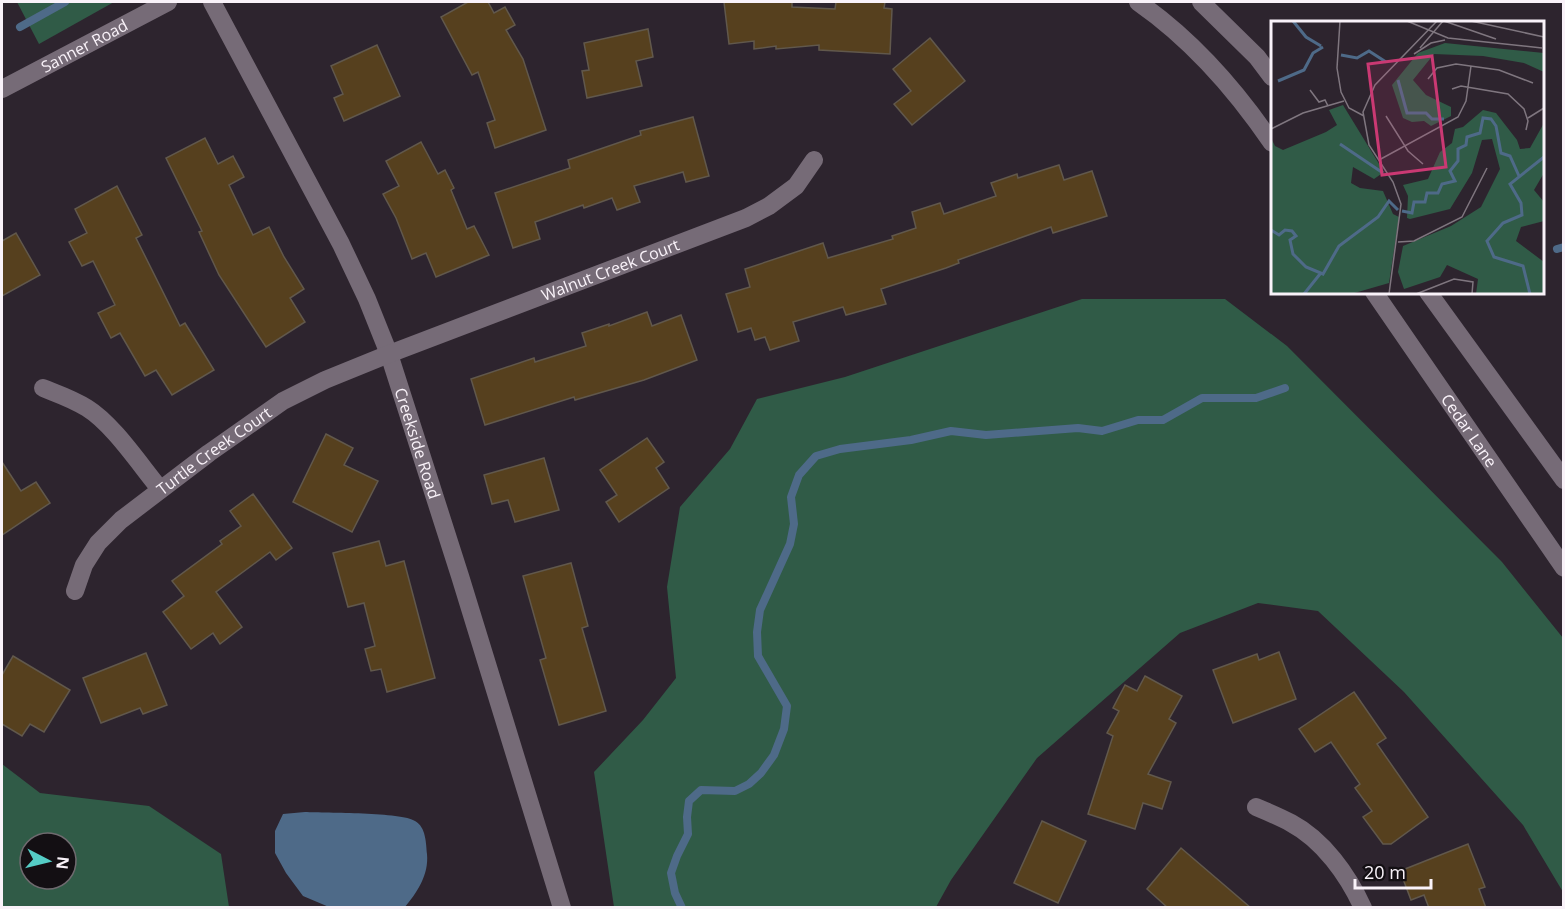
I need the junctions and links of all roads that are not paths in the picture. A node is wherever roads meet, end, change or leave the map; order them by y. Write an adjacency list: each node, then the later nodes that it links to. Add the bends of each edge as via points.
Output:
1 (168, 2): 6 (street, Sanner Road)
2 (212, 2): 11 (street, Creekside Road, via 341,244)
3 (1138, 2): 7 (street, via 1161,18 1215,70)
4 (1201, 2): 5 (street)
5 (1271, 76)
6 (2, 89)
7 (1271, 142)
8 (814, 160): 11 (street, Walnut Creek Court, via 796,186 746,218)
9 (1375, 294): 15 (street, Cedar Lane)
10 (1429, 294): 13 (street)
11 (389, 354): 14 (street, Turtle Creek Court, via 283,401); 18 (street, Creekside Road)
12 (43, 388): 14 (street, via 89,409)
13 (1563, 480)
14 (160, 489): 16 (street, Turtle Creek Court, via 98,543 84,565)
15 (1563, 568)
16 (75, 591)
17 (1256, 807): 19 (street, via 1292,823 1316,840 1340,868)
18 (562, 908)
19 (1363, 908)

